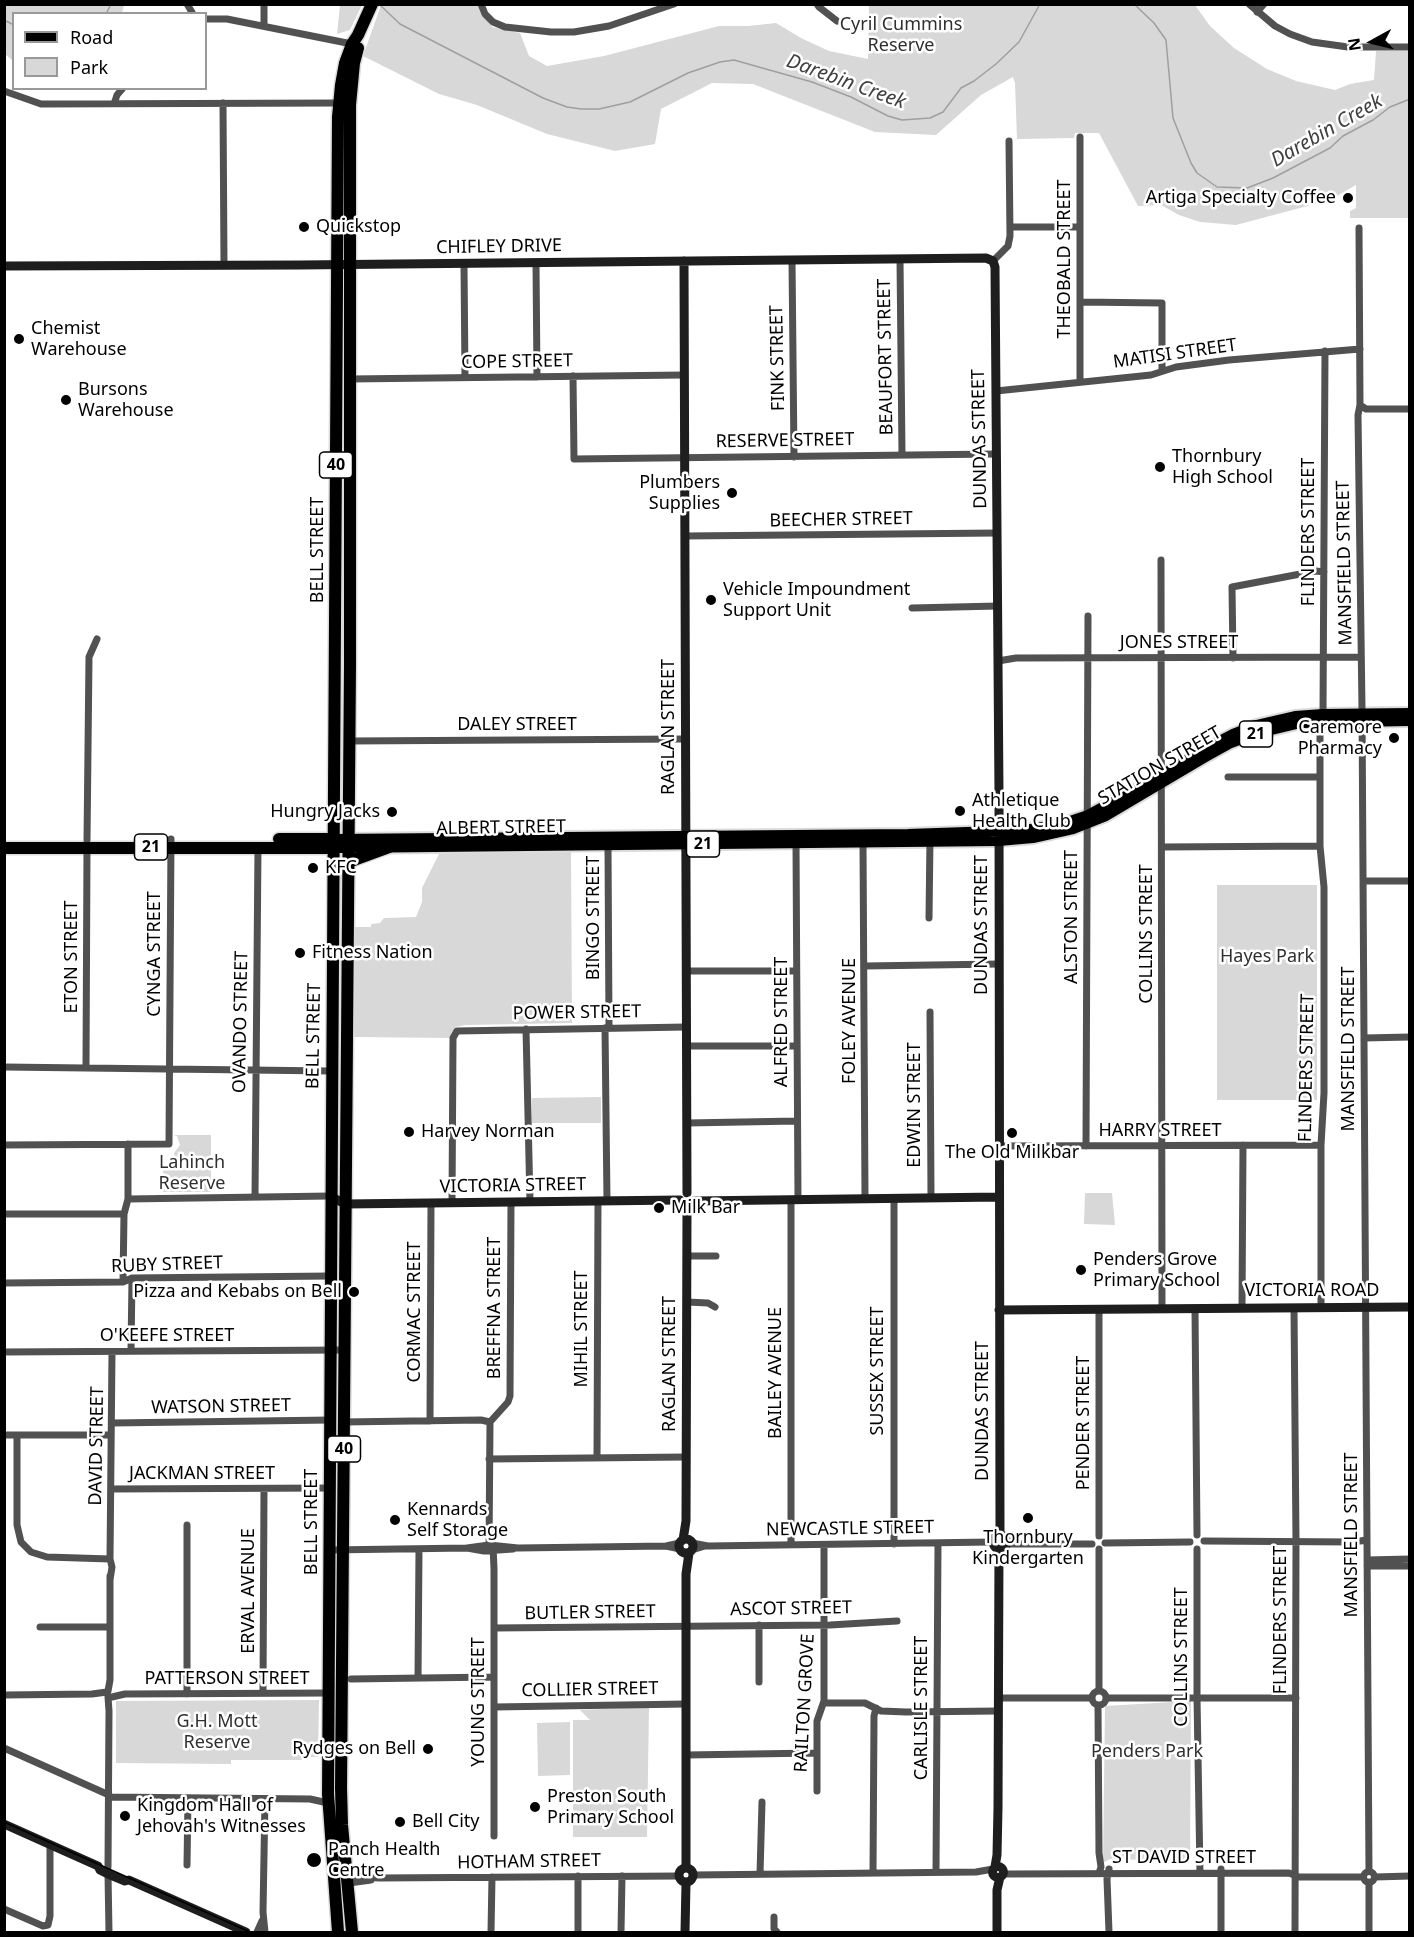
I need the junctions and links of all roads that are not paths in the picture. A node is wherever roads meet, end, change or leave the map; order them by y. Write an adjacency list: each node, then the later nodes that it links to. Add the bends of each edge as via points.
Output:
1 (264, 4): 11 (street)
2 (372, 4): 12 (highway, BELL STREET / 40)
3 (481, 4): 4 (street, via 485,14 505,27 574,32 609,26)
4 (675, 4)
5 (818, 4): 10 (street)
6 (1249, 4): 8 (street)
7 (1264, 4): 8 (street)
8 (1257, 12): 13 (street, via 1290,34 1324,45)
9 (207, 18): 11 (street)
10 (837, 21)
11 (264, 26): 12 (street)
12 (355, 40): 17 (highway, BELL STREET / 40, via 345,63); 31 (highway, BELL STREET / 40)
13 (1410, 47)
14 (121, 90): 18 (street)
15 (4, 91): 18 (street, via 41,104)
16 (223, 103): 17 (street); 18 (street); 30 (street)
17 (339, 103): 31 (highway, BELL STREET / 40)
18 (114, 104)
19 (1080, 137): 22 (street, THEOBALD STREET)
20 (1009, 141): 21 (street)
21 (1010, 227): 22 (street); 27 (street, via 1008,246)
22 (1080, 227): 33 (street, THEOBALD STREET)
23 (1359, 228): 34 (street, MANSFIELD STREET)
24 (900, 259): 25 (street, CHIFLEY DRIVE); 27 (street, CHIFLEY DRIVE); 49 (street, BEAUFORT STREET)
25 (792, 260): 26 (street, CHIFLEY DRIVE); 50 (street, FINK STREET)
26 (684, 261): 28 (street, CHIFLEY DRIVE); 37 (street, RAGLAN STREET)
27 (993, 261): 43 (street, DUNDAS STREET)
28 (536, 263): 29 (street, CHIFLEY DRIVE); 39 (street)
29 (464, 264): 31 (street, CHIFLEY DRIVE); 40 (street)
30 (224, 265): 31 (street, CHIFLEY DRIVE); 32 (street, CHIFLEY DRIVE)
31 (344, 265): 41 (highway, BELL STREET / 40); 46 (highway, BELL STREET / 40)
32 (4, 266)
33 (1080, 302): 36 (street, via 1162,303); 42 (street, THEOBALD STREET)
34 (1360, 349): 35 (street, MATISI STREET); 44 (street, MANSFIELD STREET)
35 (1325, 351): 36 (street, MATISI STREET); 57 (street, FLINDERS STREET)
36 (1162, 371): 42 (street, MATISI STREET)
37 (684, 375): 38 (street, COPE STREET); 51 (street, RAGLAN STREET)
38 (573, 376): 39 (street, COPE STREET); 51 (street, RESERVE STREET, via 574,459)
39 (537, 377): 40 (street, COPE STREET)
40 (465, 378): 41 (street, COPE STREET)
41 (350, 379): 47 (highway, BELL STREET / 40)
42 (1080, 382): 43 (street, MATISI STREET)
43 (996, 391): 48 (street, DUNDAS STREET)
44 (1360, 405): 45 (street, via 1366,409); 63 (street, MANSFIELD STREET)
45 (1410, 409)
46 (336, 415): 47 (highway); 52 (highway, BELL STREET / 40)
47 (350, 415): 53 (highway, BELL STREET / 40)
48 (996, 454): 49 (street, RESERVE STREET); 54 (street, DUNDAS STREET)
49 (902, 455): 50 (street, RESERVE STREET)
50 (794, 457): 51 (street, RESERVE STREET)
51 (685, 458): 55 (street, RAGLAN STREET)
52 (336, 485): 53 (highway); 69 (highway, BELL STREET / 40)
53 (350, 485): 68 (highway, BELL STREET / 40)
54 (997, 533): 55 (street, BEECHER STREET); 58 (street, DUNDAS STREET)
55 (685, 536): 74 (street, RAGLAN STREET)
56 (1161, 560): 65 (street, COLLINS STREET)
57 (1324, 572): 62 (street, FLINDERS STREET); 66 (street, via 1232,587)
58 (998, 606): 59 (street); 67 (street, DUNDAS STREET)
59 (912, 608)
60 (1088, 616): 64 (street, ALSTON STREET)
61 (97, 639): 93 (street, ETON STREET, via 89,657)
62 (1323, 657): 63 (street, JONES STREET); 66 (street, JONES STREET); 72 (street, FLINDERS STREET)
63 (1361, 657): 71 (street, MANSFIELD STREET)
64 (1088, 658): 65 (street, JONES STREET); 67 (street, JONES STREET); 79 (street, ALSTON STREET)
65 (1162, 658): 66 (street, JONES STREET); 78 (street, COLLINS STREET)
66 (1233, 658)
67 (998, 661): 80 (street, DUNDAS STREET)
68 (350, 665): 69 (highway); 75 (highway, BELL STREET / 40)
69 (335, 666): 94 (highway, BELL STREET / 40)
70 (1410, 713): 71 (main road, STATION STREET / 21)
71 (1362, 717): 72 (main road, STATION STREET / 21); 73 (main road, STATION STREET / 21); 102 (street, MANSFIELD STREET)
72 (1321, 718): 77 (street, FLINDERS STREET); 78 (main road, STATION STREET / 21, via 1284,719 1240,731 1202,750)
73 (1410, 721)
74 (685, 739): 75 (street, DALEY STREET); 83 (street, RAGLAN STREET)
75 (348, 741): 88 (highway, BELL STREET / 40)
76 (1228, 777): 77 (street)
77 (1320, 777): 96 (street, FLINDERS STREET)
78 (1162, 779): 79 (main road, STATION STREET / 21); 99 (street, COLLINS STREET)
79 (1088, 820): 80 (main road, STATION STREET / 21); 131 (street, ALSTON STREET)
80 (999, 836): 81 (main road, ALBERT STREET / 21); 107 (street, DUNDAS STREET)
81 (930, 837): 83 (main road, ALBERT STREET / 21); 91 (main road, ALBERT STREET / 21); 105 (street)
82 (4, 840): 92 (highway, ALBERT STREET / 21)
83 (686, 840): 85 (main road, ALBERT STREET / 21); 90 (main road, ALBERT STREET / 21); 110 (street, RAGLAN STREET)
84 (582, 841): 85 (main road, ALBERT STREET / 21); 89 (main road, ALBERT STREET / 21); 95 (main road, ALBERT STREET / 21)
85 (628, 841): 95 (main road, ALBERT STREET / 21)
86 (171, 843): 87 (highway, ALBERT STREET / 21); 93 (highway, ALBERT STREET / 21); 97 (highway, ALBERT STREET / 21); 121 (street, CYNGA STREET)
87 (272, 843): 94 (highway, ALBERT STREET / 21); 97 (highway, ALBERT STREET / 21)
88 (348, 843): 89 (main road, ALBERT STREET / 21); 94 (main road, ALBERT STREET / 21); 98 (main road, ALBERT STREET / 21); 101 (highway, BELL STREET / 40)
89 (410, 843): 98 (main road, ALBERT STREET / 21)
90 (796, 843): 91 (main road, ALBERT STREET / 21); 109 (street, ALFRED STREET)
91 (863, 843): 108 (street, FOLEY AVENUE)
92 (18, 844): 93 (highway, ALBERT STREET / 21); 100 (highway, ALBERT STREET / 21)
93 (87, 844): 119 (street, ETON STREET)
94 (334, 844): 106 (highway, BELL STREET / 40)
95 (608, 845): 113 (street, BINGO STREET)
96 (1320, 846): 99 (street); 129 (street, FLINDERS STREET, via 1324,877)
97 (258, 847): 122 (street, OVANDO STREET)
98 (389, 847): 101 (highway)
99 (1162, 847): 132 (street, COLLINS STREET)
100 (4, 848)
101 (348, 862): 104 (highway, BELL STREET / 40)
102 (1363, 881): 103 (street); 116 (street, MANSFIELD STREET)
103 (1410, 881)
104 (348, 916): 106 (highway); 147 (highway, BELL STREET / 40)
105 (929, 918)
106 (333, 936): 123 (highway, BELL STREET / 40)
107 (999, 964): 108 (street); 130 (street, DUNDAS STREET)
108 (865, 966): 139 (street, FOLEY AVENUE)
109 (796, 971): 110 (street); 118 (street, ALFRED STREET)
110 (686, 972): 112 (street, RAGLAN STREET)
111 (930, 1012): 137 (street, EDWIN STREET)
112 (686, 1027): 113 (street, POWER STREET); 117 (street, RAGLAN STREET)
113 (607, 1028): 114 (street, POWER STREET); 142 (street, BINGO STREET)
114 (526, 1029): 144 (street); 146 (street, POWER STREET, via 457,1031 453,1038)
115 (1410, 1037): 116 (street)
116 (1364, 1038): 162 (street, MANSFIELD STREET)
117 (686, 1046): 118 (street); 125 (street, RAGLAN STREET)
118 (797, 1046): 124 (street, ALFRED STREET)
119 (86, 1065): 120 (street); 121 (street)
120 (4, 1067)
121 (170, 1068): 122 (street); 127 (street, CYNGA STREET, via 169,1144)
122 (256, 1070): 123 (street); 134 (street, OVANDO STREET)
123 (331, 1071): 133 (highway, BELL STREET / 40)
124 (797, 1121): 125 (street); 141 (street, ALFRED STREET)
125 (687, 1123): 140 (street, RAGLAN STREET)
126 (4, 1144): 127 (street)
127 (128, 1144): 138 (street)
128 (1243, 1145): 129 (street, HARRY STREET); 132 (street, HARRY STREET); 159 (street)
129 (1321, 1145): 161 (street, FLINDERS STREET)
130 (999, 1146): 131 (street, HARRY STREET); 135 (street, DUNDAS STREET)
131 (1086, 1146): 132 (street, HARRY STREET)
132 (1162, 1146): 164 (street, COLLINS STREET)
133 (330, 1196): 134 (street); 147 (street); 152 (highway, BELL STREET / 40)
134 (255, 1197): 138 (street)
135 (999, 1197): 137 (street, VICTORIA STREET); 166 (street, DUNDAS STREET)
136 (894, 1198): 137 (street, VICTORIA STREET); 139 (street, VICTORIA STREET); 195 (street, SUSSEX STREET)
137 (931, 1198)
138 (128, 1199): 149 (street)
139 (865, 1199): 141 (street, VICTORIA STREET)
140 (687, 1200): 141 (street, VICTORIA STREET); 142 (street, VICTORIA STREET); 150 (street, RAGLAN STREET)
141 (794, 1200): 196 (street, BAILEY AVENUE)
142 (602, 1201): 144 (street, VICTORIA STREET); 181 (street, MIHIL STREET)
143 (511, 1202): 144 (street, VICTORIA STREET); 146 (street, VICTORIA STREET); 175 (street, BREFFNA STREET, via 510,1396)
144 (530, 1202)
145 (431, 1203): 146 (street, VICTORIA STREET); 147 (street, VICTORIA STREET); 173 (street, CORMAC STREET)
146 (452, 1203)
147 (345, 1204): 168 (highway, BELL STREET / 40)
148 (4, 1214): 149 (street)
149 (123, 1214): 154 (street)
150 (687, 1256): 151 (street); 156 (street, RAGLAN STREET)
151 (716, 1256)
152 (330, 1276): 153 (street, RUBY STREET); 167 (highway, BELL STREET / 40)
153 (132, 1278): 154 (street, RUBY STREET); 169 (street)
154 (123, 1282): 155 (street, RUBY STREET)
155 (4, 1283)
156 (687, 1302): 157 (street); 180 (street, RAGLAN STREET)
157 (716, 1307)
158 (1410, 1307): 162 (street, VICTORIA ROAD)
159 (1242, 1308): 160 (street, VICTORIA ROAD); 165 (street, VICTORIA ROAD)
160 (1294, 1308): 161 (street, VICTORIA ROAD); 191 (street, FLINDERS STREET)
161 (1321, 1308): 162 (street, VICTORIA ROAD)
162 (1365, 1308): 194 (street, MANSFIELD STREET)
163 (1099, 1309): 164 (street, VICTORIA ROAD); 166 (street, VICTORIA ROAD); 188 (street, PENDER STREET)
164 (1162, 1309): 165 (street, VICTORIA ROAD)
165 (1196, 1309): 187 (street)
166 (999, 1310): 198 (street, DUNDAS STREET, via 1000,1535 1006,1538)
167 (330, 1350): 168 (street, O'KEEFE STREET); 169 (street, O'KEEFE STREET); 172 (highway, BELL STREET / 40)
168 (345, 1350): 174 (highway, BELL STREET / 40)
169 (131, 1351): 171 (street, O'KEEFE STREET)
170 (4, 1352): 171 (street, O'KEEFE STREET)
171 (112, 1352): 176 (street, DAVID STREET)
172 (330, 1420): 176 (street, WATSON STREET); 183 (highway, BELL STREET / 40)
173 (430, 1421): 174 (street); 175 (street)
174 (344, 1422): 205 (highway, BELL STREET / 40)
175 (490, 1422): 182 (street)
176 (112, 1423): 179 (street, DAVID STREET)
177 (4, 1435): 178 (street)
178 (17, 1435): 179 (street); 206 (street, via 17,1525 21,1542 46,1557)
179 (111, 1435): 184 (street, DAVID STREET)
180 (686, 1457): 181 (street); 199 (street, RAGLAN STREET)
181 (597, 1458): 182 (street)
182 (489, 1459): 201 (street)
183 (330, 1488): 185 (street, JACKMAN STREET); 204 (highway, BELL STREET / 40)
184 (111, 1489): 185 (street, JACKMAN STREET); 206 (street, DAVID STREET)
185 (264, 1489): 225 (street, ERVAL AVENUE)
186 (187, 1525): 224 (street)
187 (1197, 1535): 189 (street); 190 (street)
188 (1099, 1536): 193 (street); 200 (street, via 1094,1539)
189 (1204, 1541): 191 (street); 203 (street)
190 (1190, 1542): 193 (street); 203 (street)
191 (1296, 1542): 194 (street); 232 (street, FLINDERS STREET)
192 (938, 1543): 195 (street, NEWCASTLE STREET); 198 (street, NEWCASTLE STREET); 239 (street, CARLISLE STREET)
193 (1105, 1543): 200 (street)
194 (1367, 1543): 208 (street, MANSFIELD STREET)
195 (894, 1544): 197 (street, NEWCASTLE STREET)
196 (792, 1545): 197 (street, NEWCASTLE STREET); 199 (street, NEWCASTLE STREET)
197 (824, 1545): 211 (street, RAILTON GROVE)
198 (999, 1545): 200 (street, NEWCASTLE STREET); 228 (street)
199 (686, 1546): 201 (street, NEWCASTLE STREET); 212 (street, RAGLAN STREET)
200 (1096, 1547): 221 (street)
201 (493, 1548): 202 (street, NEWCASTLE STREET); 216 (street, YOUNG STREET)
202 (419, 1549): 205 (street, NEWCASTLE STREET); 218 (street)
203 (1197, 1549): 231 (street, COLLINS STREET)
204 (330, 1550): 205 (street, NEWCASTLE STREET); 222 (highway, BELL STREET / 40)
205 (343, 1550): 226 (highway, BELL STREET / 40)
206 (109, 1559): 215 (street, DAVID STREET)
207 (1410, 1559): 208 (street)
208 (1367, 1563): 209 (street); 268 (street, MANSFIELD STREET)
209 (1410, 1566)
210 (897, 1621): 211 (street, ASCOT STREET)
211 (824, 1625): 213 (street, ASCOT STREET); 233 (street, RAILTON GROVE)
212 (686, 1626): 213 (street, ASCOT STREET); 216 (street, BUTLER STREET); 234 (street, RAGLAN STREET)
213 (759, 1626): 220 (street)
214 (40, 1627): 215 (street)
215 (110, 1627): 223 (street, DAVID STREET)
216 (494, 1628): 217 (street, YOUNG STREET)
217 (494, 1677): 218 (street); 236 (street, YOUNG STREET)
218 (418, 1678): 219 (street)
219 (351, 1679)
220 (759, 1682)
221 (1099, 1691): 229 (street); 230 (street)
222 (329, 1693): 225 (street, PATTERSON STREET); 226 (street, PATTERSON STREET); 246 (highway, BELL STREET / 40)
223 (110, 1694): 224 (street, PATTERSON STREET); 227 (street, PATTERSON STREET); 244 (street, DAVID STREET)
224 (187, 1694): 225 (street, PATTERSON STREET)
225 (263, 1694)
226 (342, 1694): 269 (highway, BELL STREET / 40, via 341,1808)
227 (4, 1695)
228 (999, 1698): 229 (street); 238 (street)
229 (1092, 1698): 235 (street)
230 (1106, 1698): 231 (street); 235 (street)
231 (1197, 1698): 232 (street); 256 (street, COLLINS STREET)
232 (1296, 1698): 260 (street, FLINDERS STREET)
233 (824, 1703): 237 (street, via 865,1702); 241 (street, RAILTON GROVE, via 817,1718)
234 (686, 1704): 236 (street, COLLIER STREET); 242 (street, RAGLAN STREET)
235 (1098, 1705): 255 (street, via 1099,1853)
236 (494, 1707): 250 (street, YOUNG STREET)
237 (876, 1708): 239 (street); 261 (street)
238 (998, 1711): 239 (street); 259 (street)
239 (936, 1712): 258 (street, CARLISLE STREET)
240 (4, 1748): 244 (street)
241 (816, 1753): 242 (street); 243 (street, RAILTON GROVE)
242 (686, 1755): 263 (street, RAGLAN STREET)
243 (817, 1791)
244 (109, 1796): 245 (street); 254 (street, DAVID STREET)
245 (188, 1798): 247 (street); 252 (street)
246 (328, 1798): 247 (street); 253 (highway, BELL STREET / 40)
247 (265, 1799): 271 (street)
248 (762, 1802): 262 (street)
249 (4, 1824): 251 (street)
250 (494, 1836)
251 (50, 1844): 254 (street); 270 (street, via 48,1925)
252 (187, 1864)
253 (332, 1866): 269 (highway); 273 (highway, BELL STREET / 40)
254 (105, 1869): 274 (street, DAVID STREET); 275 (street, via 124,1881)
255 (1104, 1871): 256 (street, ST DAVID STREET); 259 (street, ST DAVID STREET); 285 (street, via 1109,1889)
256 (1200, 1871): 257 (street, ST DAVID STREET)
257 (1221, 1871): 260 (street, ST DAVID STREET); 286 (street)
258 (936, 1872): 259 (street, HOTHAM STREET); 261 (street, HOTHAM STREET)
259 (998, 1872): 284 (street)
260 (1295, 1872): 268 (street, ST DAVID STREET, via 1299,1877); 287 (street, FLINDERS STREET)
261 (873, 1873): 262 (street, HOTHAM STREET)
262 (760, 1874): 263 (street, HOTHAM STREET)
263 (686, 1875): 265 (street, HOTHAM STREET); 282 (street, RAGLAN STREET)
264 (578, 1876): 265 (street, HOTHAM STREET); 267 (street, HOTHAM STREET); 280 (street)
265 (621, 1876): 281 (street)
266 (1410, 1876): 268 (street, ST DAVID STREET)
267 (492, 1877): 269 (street, HOTHAM STREET); 279 (street)
268 (1369, 1877): 288 (street, MANSFIELD STREET)
269 (347, 1880): 273 (highway, via 342,1889); 278 (highway, BELL STREET / 40)
270 (4, 1909)
271 (263, 1912): 276 (street); 277 (street)
272 (774, 1917): 283 (street)
273 (338, 1930)
274 (109, 1932)
275 (246, 1932)
276 (257, 1932)
277 (265, 1932)
278 (352, 1932)
279 (491, 1932)
280 (578, 1932)
281 (621, 1932)
282 (685, 1932)
283 (777, 1932)
284 (997, 1932)
285 (1109, 1932)
286 (1221, 1932)
287 (1295, 1932)
288 (1369, 1932)

